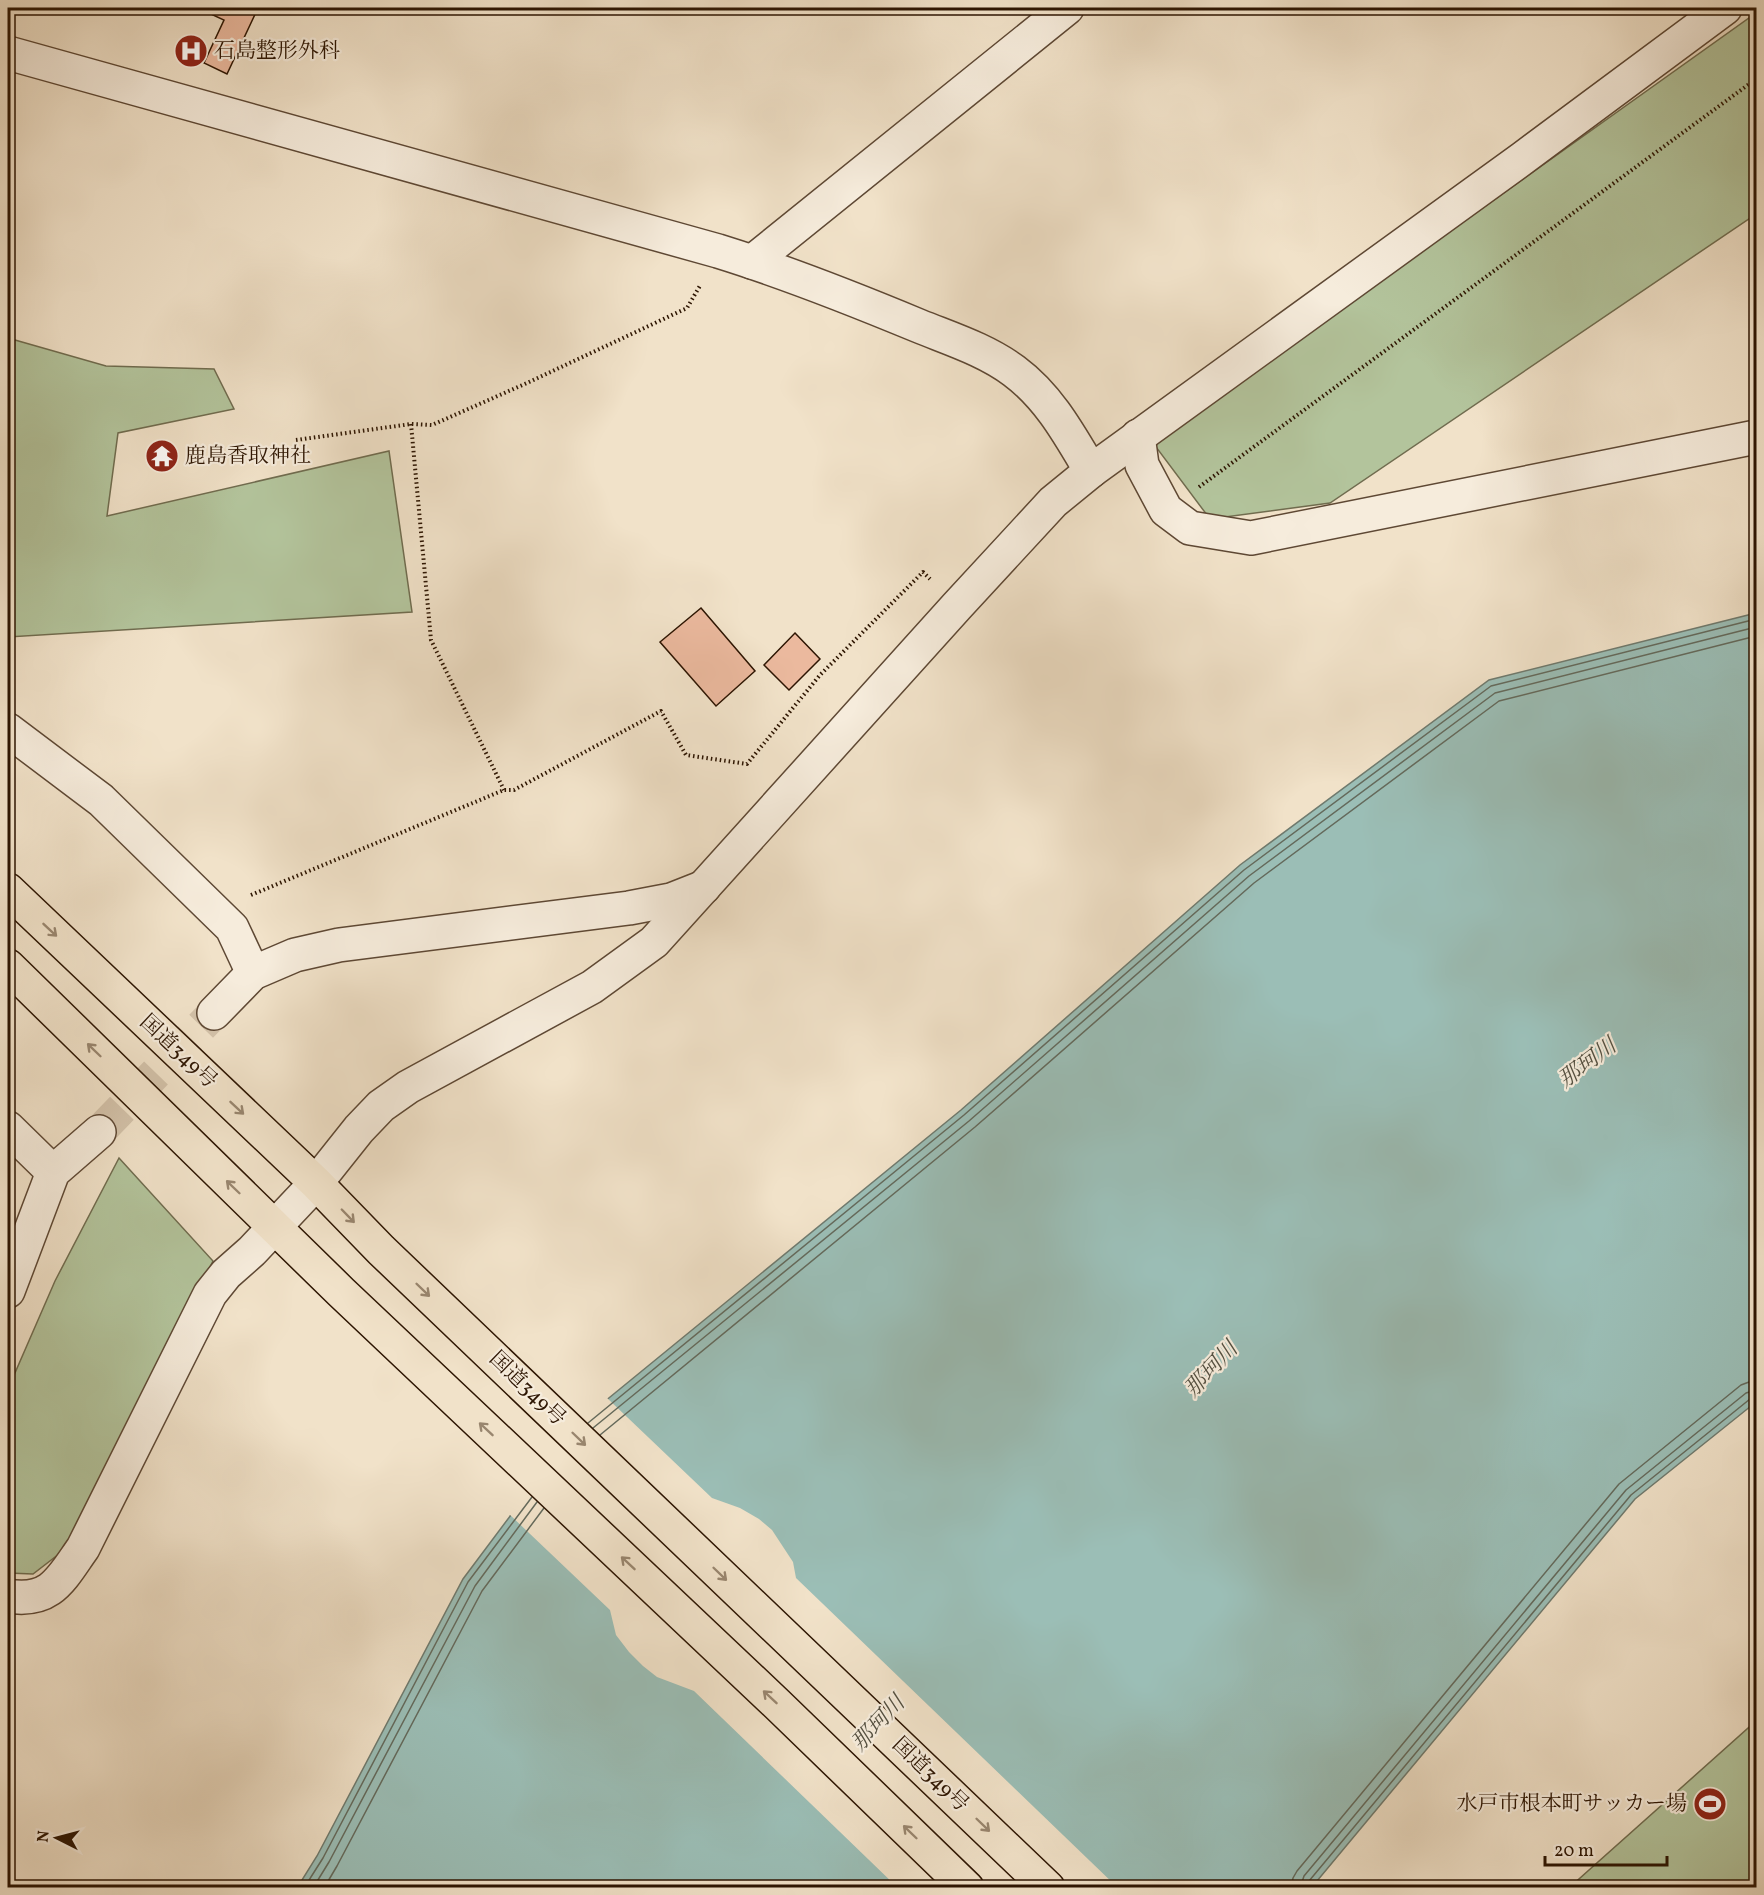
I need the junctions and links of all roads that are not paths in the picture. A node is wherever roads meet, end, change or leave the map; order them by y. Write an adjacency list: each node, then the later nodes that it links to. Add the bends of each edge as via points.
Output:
1 (1067, 8): 4 (street)
2 (1725, 8): 5 (street)
3 (8, 53): 4 (street)
4 (752, 261): 7 (street, via 903,319 1013,370 1061,420)
5 (1138, 436): 6 (street, via 1142,465 1167,510 1190,528 1251,538); 7 (street)
6 (1756, 437)
7 (1091, 471): 9 (street, via 1053,502)
8 (8, 730): 12 (street, via 101,800 232,928)
9 (704, 887): 12 (street, via 670,900 629,908 339,945 295,955); 17 (street, via 654,942 592,987 408,1087 381,1106)
10 (8, 890): 17 (highway, 国道349号, one-way to 17)
11 (8, 966): 18 (highway, one-way to 11)
12 (253, 973): 13 (street)
13 (214, 1013)
14 (8, 1128): 16 (street)
15 (99, 1132): 16 (street)
16 (53, 1172): 19 (street)
17 (316, 1183): 18 (street); 22 (highway, 国道349号, one-way to 22, via 381,1250)
18 (275, 1228): 20 (street, via 210,1294 83,1548 61,1579 32,1597); 21 (highway, one-way to 18)
19 (8, 1291)
20 (8, 1596)
21 (967, 1887)
22 (1048, 1887)

